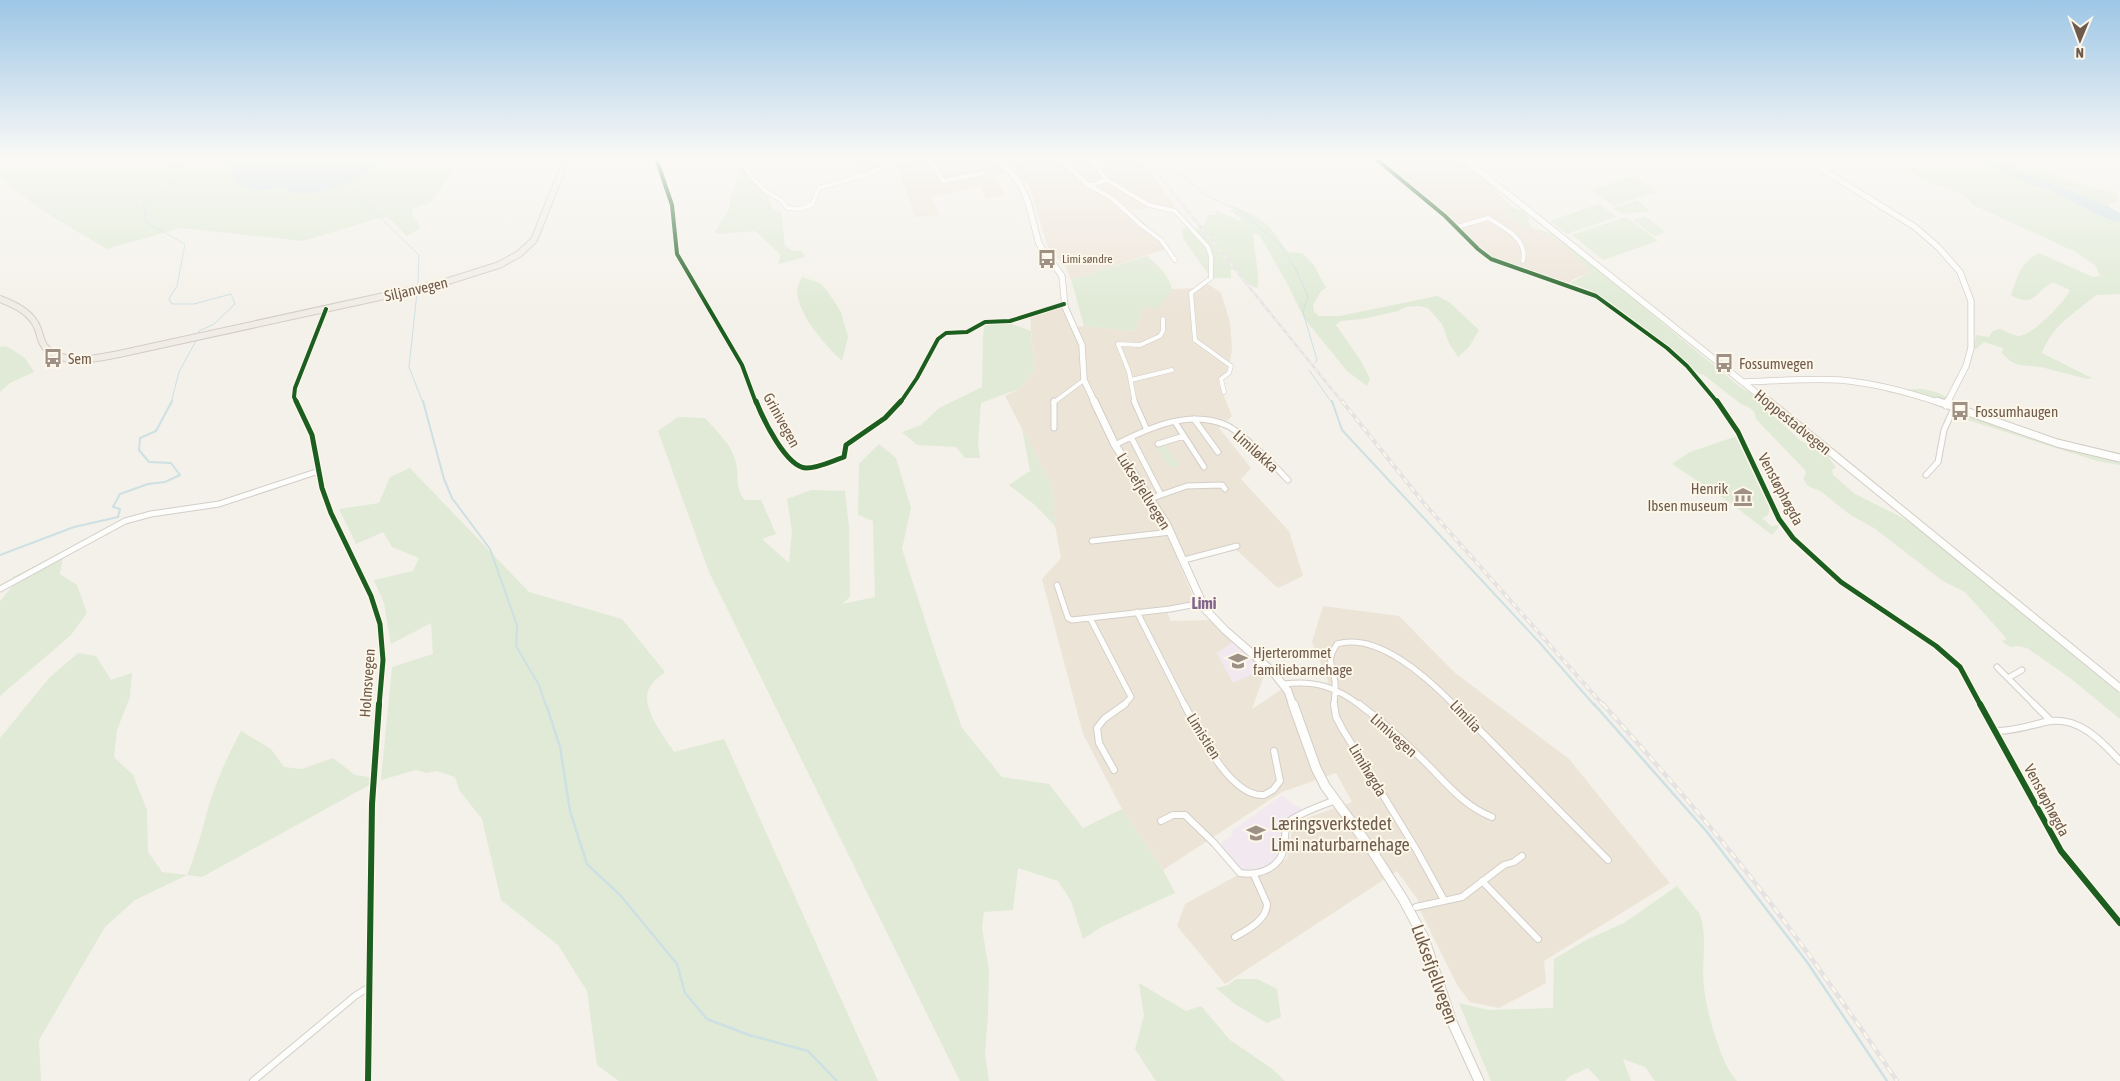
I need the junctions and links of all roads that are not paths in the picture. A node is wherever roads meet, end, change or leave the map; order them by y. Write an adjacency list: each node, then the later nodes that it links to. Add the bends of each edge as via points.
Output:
1 (548, 208): 14 (main road, Siljanvegen, via 534,240 519,254 488,269 451,281)
2 (672, 208): 13 (street, Grinivegen, via 677,254 681,263 742,365 767,425 787,457 804,468 844,457 846,445 890,414 908,393 942,335 967,332 990,321 1010,321)
3 (1030, 208): 13 (main road, Luksefjellvegen, via 1039,244 1062,276)
4 (1125, 208): 10 (street, via 1161,240)
5 (1168, 208): 20 (street, via 1172,209 1208,248 1211,257 1211,278 1191,293 1195,340 1231,366 1229,373 1221,379)
6 (1435, 208): 9 (street, Venstøphøgda)
7 (1526, 208): 19 (main road, Hoppestadvegen)
8 (1885, 208): 21 (main road, via 1915,227 1938,247 1960,272 1971,301 1971,348 1966,366)
9 (1457, 227): 11 (street, via 1488,218 1519,240 1525,253); 56 (street, Venstøphøgda, via 1496,262 1596,296 1679,358 1723,409 1738,432 1779,518 1794,538 1841,582 1955,662 1964,672)
10 (1175, 260)
11 (1523, 261)
12 (0, 300): 14 (main road, Siljanvegen, via 28,314 46,348 67,357 101,357)
13 (1064, 304): 17 (main road, Luksefjellvegen, via 1081,341)
14 (326, 309): 34 (street, Holmsvegen, via 301,370 294,397 312,435)
15 (1163, 319): 18 (street, via 1160,336 1140,345 1118,344)
16 (1172, 370): 18 (street)
17 (1084, 380): 25 (street, via 1053,402); 30 (main road, Luksefjellvegen)
18 (1131, 380): 26 (street, via 1135,405)
19 (1744, 382): 21 (main road, via 1851,381); 53 (main road, Hoppestadvegen)
20 (1224, 392)
21 (1946, 405): 22 (main road)
22 (1954, 408): 32 (main road, via 2084,451); 35 (street, via 1943,433 1940,461)
23 (1194, 419): 24 (street, Limiløkka); 31 (street, Limiløkka); 36 (street, Limiløkka, via 1209,420 1233,429)
24 (1175, 422): 26 (street, Limiløkka); 27 (street)
25 (1054, 428)
26 (1147, 430): 28 (street, Limiløkka)
27 (1184, 436): 29 (street); 33 (street, via 1203,466)
28 (1131, 437): 30 (street, Limiløkka); 38 (street)
29 (1158, 444)
30 (1115, 445): 39 (main road, Luksefjellvegen)
31 (1218, 452)
32 (2120, 458)
33 (1195, 467)
34 (319, 471): 45 (street, via 219,504 125,521); 72 (street, Holmsvegen, via 331,513 371,596 383,643 372,804)
35 (1926, 475)
36 (1288, 480)
37 (1225, 489): 38 (street, via 1222,485 1187,486)
38 (1160, 496): 39 (street)
39 (1150, 499): 40 (main road, Luksefjellvegen)
40 (1171, 532): 41 (street); 43 (main road, Luksefjellvegen)
41 (1092, 541)
42 (1237, 546): 43 (street)
43 (1184, 560): 46 (main road, Luksefjellvegen)
44 (1057, 585): 48 (street, via 1068,618)
45 (0, 589)
46 (1202, 603): 47 (street); 52 (main road, Luksefjellvegen, via 1212,618)
47 (1137, 612): 48 (street); 57 (street, Limistien, via 1204,739 1242,789 1255,796 1275,790 1280,781)
48 (1090, 618): 59 (street, via 1131,697 1097,728 1099,743)
49 (1997, 667): 51 (street)
50 (2022, 670): 51 (street)
51 (2008, 678): 55 (street)
52 (1284, 684): 54 (street, Limivegen, via 1312,682); 60 (main road, Luksefjellvegen, via 1316,768)
53 (2120, 688)
54 (1335, 689): 61 (street, Limivegen, via 1350,697 1391,732 1465,803); 64 (street, Limilia, via 1330,655 1334,646 1348,640 1370,644 1424,675); 67 (street, Limihøgda, via 1334,708 1338,720)
55 (2051, 721): 56 (street, via 2018,731); 58 (street, via 2084,728)
56 (1996, 731): 69 (street, Venstøphøgda, via 2061,851)
57 (1274, 751)
58 (2120, 761)
59 (1114, 770)
60 (1335, 800): 65 (street, via 1291,820 1284,829 1284,848 1278,860 1271,867); 75 (main road, Luksefjellvegen, via 1384,869 1424,938 1452,1022)
61 (1492, 818)
62 (1162, 821): 65 (street, via 1173,815 1185,816 1240,873)
63 (1522, 856): 66 (street)
64 (1608, 860)
65 (1254, 874): 70 (street, via 1267,908 1257,922)
66 (1482, 881): 67 (street, via 1462,897); 71 (street)
67 (1444, 900): 68 (street)
68 (1416, 907)
69 (2120, 923)
70 (1234, 937)
71 (1538, 939)
72 (370, 989): 73 (street, via 348,1001); 74 (street, Holmsvegen)
73 (253, 1081)
74 (368, 1081)
75 (1479, 1081)

